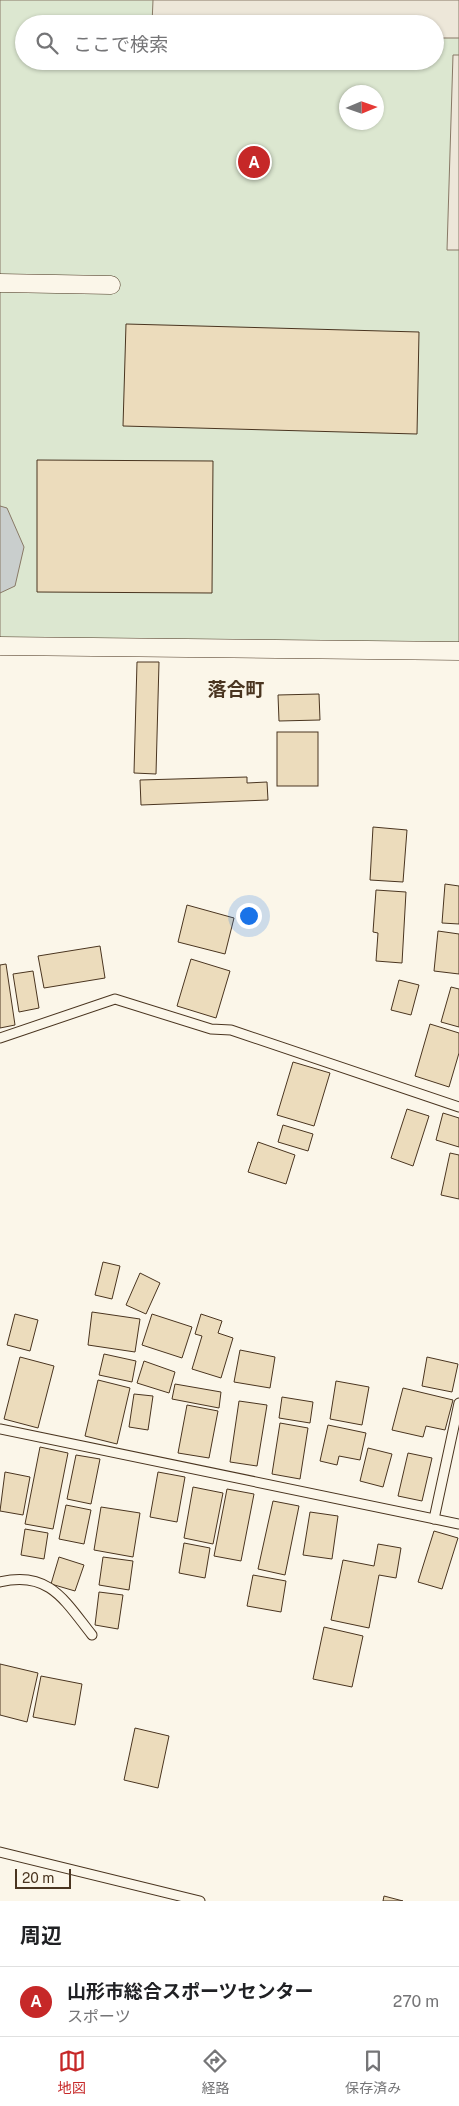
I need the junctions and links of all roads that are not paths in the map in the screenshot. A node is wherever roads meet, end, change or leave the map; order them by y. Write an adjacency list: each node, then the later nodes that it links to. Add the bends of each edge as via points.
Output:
1 (0, 283): 2 (street)
2 (111, 285)
3 (0, 646): 4 (street)
4 (459, 651)
5 (0, 1038): 6 (lane, via 115,999 211,1029 231,1030)
6 (459, 1108)
7 (459, 1403): 9 (lane)
8 (0, 1429): 9 (lane)
9 (434, 1519): 10 (lane)
10 (459, 1524)
11 (0, 1582): 12 (lane, via 18,1578 42,1584 60,1596)
12 (92, 1635)
13 (0, 1852): 14 (lane)
14 (200, 1901)

